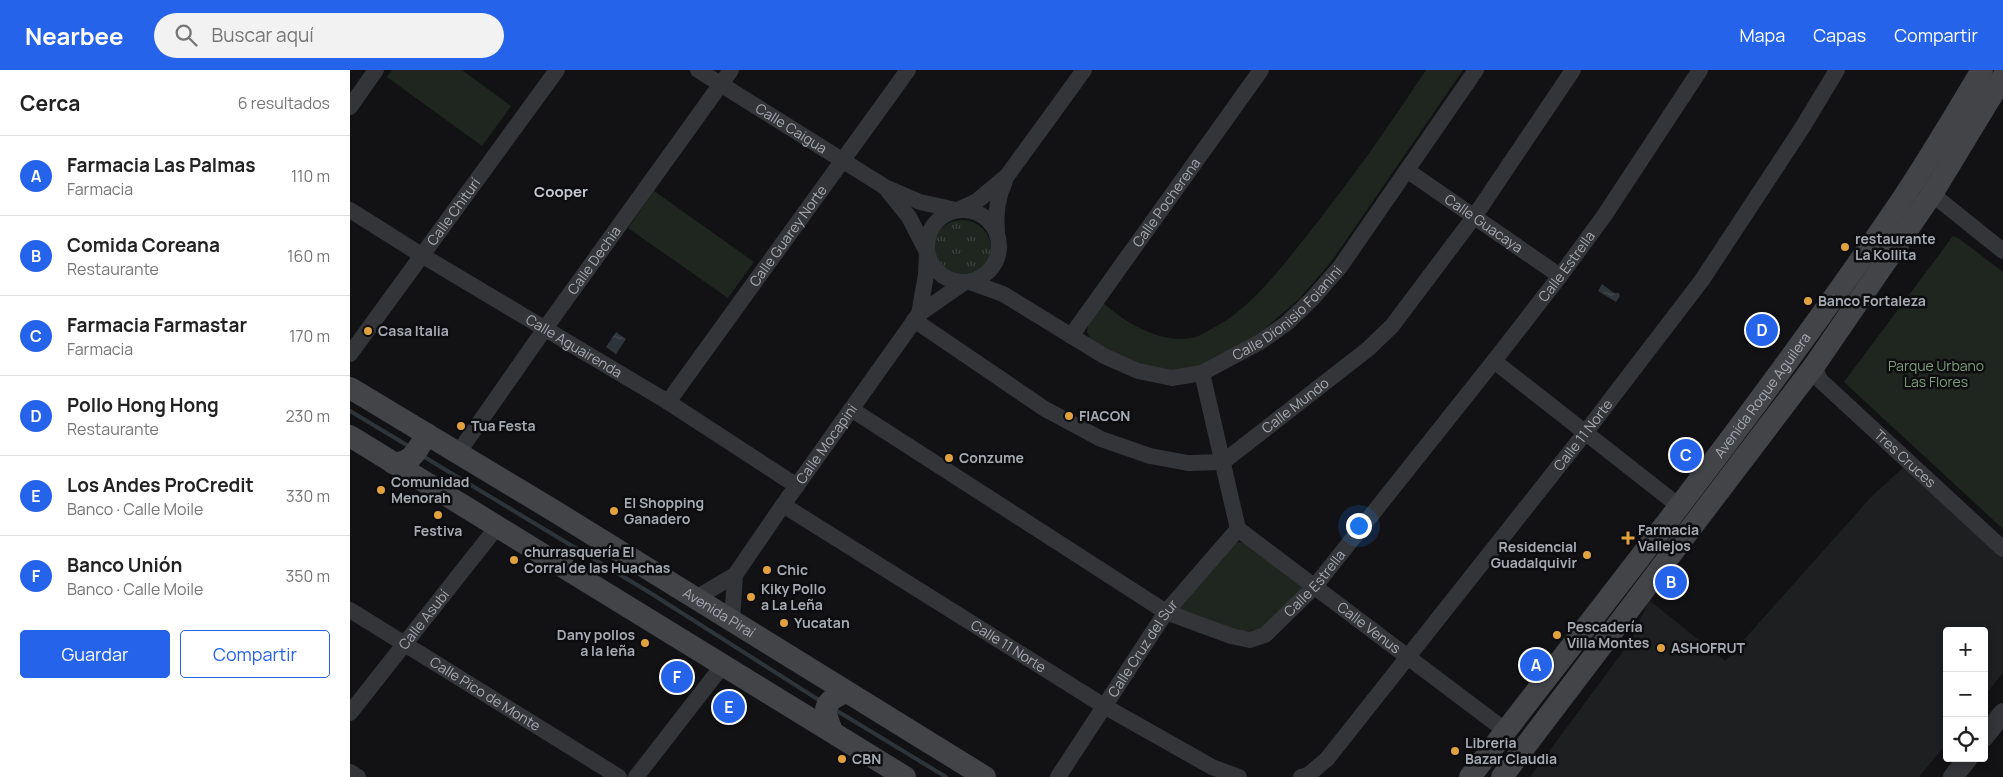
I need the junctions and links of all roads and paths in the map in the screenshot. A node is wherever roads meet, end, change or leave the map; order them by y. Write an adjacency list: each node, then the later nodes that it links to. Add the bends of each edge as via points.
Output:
1 (376, 70): 15 (street)
2 (557, 70): 30 (street, Calle Chiturí)
3 (698, 70): 14 (street, Calle Caigua)
4 (732, 70): 14 (street, Calle Dechia)
5 (908, 70): 17 (street, Calle Guarey Norte)
6 (1084, 70): 19 (street)
7 (1261, 70): 36 (street, Calle Pocherena)
8 (1476, 70): 18 (street, Calle Dionisio Foianini)
9 (1573, 70): 25 (street, Calle Mundo)
10 (1700, 70): 31 (street, Calle Estrella, via 1604,216)
11 (1837, 70): 44 (street, Calle 11 Norte, via 1702,280)
12 (1982, 70): 16 (main road, Avenida Roque Aguilera)
13 (2003, 77): 21 (main road, Avenida Roque Aguilera)
14 (721, 84): 17 (street, Calle Caigua); 35 (street, Calle Dechia)
15 (350, 107)
16 (1928, 158): 21 (street, via 1926,176); 22 (main road, Avenida Roque Aguilera)
17 (842, 161): 20 (street, Calle Caigua); 42 (street, Calle Guarey Norte)
18 (1408, 171): 25 (street, Calle Guacaya); 40 (street, Calle Dionisio Foianini, via 1340,267 1288,323)
19 (1006, 176): 24 (street, via 977,201); 26 (street, via 998,194)
20 (885, 187): 24 (street, Calle Caigua, via 920,202); 29 (street, Calle Caigua, via 909,217)
21 (1932, 194): 22 (street, via 1914,195); 27 (street); 39 (main road, Avenida Roque Aguilera)
22 (1899, 204): 51 (main road, Avenida Roque Aguilera)
23 (350, 210): 30 (street, Calle Aguairenda)
24 (958, 210): 26 (street, via 972,210 983,215); 29 (street, via 936,220 926,241)
25 (1474, 216): 31 (street, Calle Guacaya); 48 (street, Calle Mundo, via 1392,326 1368,349)
26 (997, 234): 28 (street)
27 (2003, 251)
28 (998, 253): 32 (street, via 989,272); 33 (street, Calle Dionisio Foianini, via 1001,281)
29 (927, 254): 32 (street, via 932,267 941,276); 34 (street, Calle Mocapini, via 923,294)
30 (423, 256): 35 (street, Calle Aguairenda); 37 (street, Calle Chiturí)
31 (1560, 276): 38 (street, Calle Estrella)
32 (967, 282): 33 (street, Calle Dionisio Foianini, via 987,287); 34 (street, Calle Mocapini)
33 (1018, 303): 36 (street, Calle Dionisio Foianini)
34 (916, 317): 43 (street, Calle Mocapini); 48 (street, via 1045,409 1100,439 1150,456 1188,463)
35 (544, 330): 42 (street, Calle Aguairenda); 47 (street, Calle Dechia)
36 (1071, 336): 40 (street, Calle Dionisio Foianini, via 1138,371 1172,378)
37 (350, 354)
38 (1494, 361): 44 (street); 56 (street, Calle Estrella)
39 (1814, 366): 54 (street, Tres Cruces, via 1820,380); 82 (main road, Avenida Roque Aguilera)
40 (1202, 373): 48 (street)
41 (350, 388): 46 (main road, Avenida Piraí)
42 (668, 402): 49 (street, Calle Aguairenda)
43 (850, 409): 49 (street, Calle Mocapini); 59 (street, Calle Estrella)
44 (1585, 434): 51 (street); 62 (street, Calle 11 Norte)
45 (350, 436): 46 (main road, Avenida Piraí)
46 (413, 449): 47 (main road, Avenida Piraí); 52 (main road, Avenida Piraí)
47 (458, 452): 57 (main road, Avenida Piraí)
48 (1223, 462): 53 (street)
49 (797, 486): 50 (street, Calle Mocapini)
50 (783, 505): 55 (street, Calle Mocapini); 65 (street, Calle 11 Norte)
51 (1679, 506): 69 (main road, Avenida Roque Aguilera)
52 (497, 527): 61 (street, Calle Asubí); 63 (main road, Avenida Piraí)
53 (1238, 529): 56 (street, Calle Venus); 59 (street, Calle Cruz del Sur)
54 (2003, 549)
55 (735, 575): 57 (street, Calle Mocapini); 60 (street)
56 (1315, 586): 59 (street, Calle Estrella, via 1265,635 1250,640 1217,632); 62 (street, Calle Venus)
57 (696, 598): 60 (main road, Avenida Piraí)
58 (350, 610): 61 (street, Calle Pico de Monte)
59 (1166, 612): 65 (street, Calle Cruz del Sur)
60 (732, 621): 64 (main road, Avenida Piraí)
61 (404, 644): 66 (street, Calle Asubí); 74 (street, Calle Pico de Monte)
62 (1408, 658): 69 (street, Calle Venus); 80 (street, Calle 11 Norte, via 1327,759)
63 (723, 665): 68 (main road, Avenida Piraí); 75 (street)
64 (831, 687): 68 (main road, via 817,706); 77 (main road, Avenida Piraí)
65 (1104, 706): 78 (street, Calle Cruz del Sur); 79 (street, Calle 11 Norte, via 1212,767)
66 (350, 713)
67 (2003, 713): 70 (street)
68 (818, 719): 76 (main road, Avenida Piraí)
69 (1506, 731): 81 (main road, Avenida Roque Aguilera)
70 (1988, 732)
71 (1965, 762): 83 (street)
72 (350, 772): 73 (street)
73 (358, 777)
74 (619, 777)
75 (636, 777)
76 (905, 777)
77 (986, 777)
78 (1058, 777)
79 (1240, 777)
80 (1301, 777)
81 (1470, 777)
82 (1502, 777)
83 (1953, 777)

